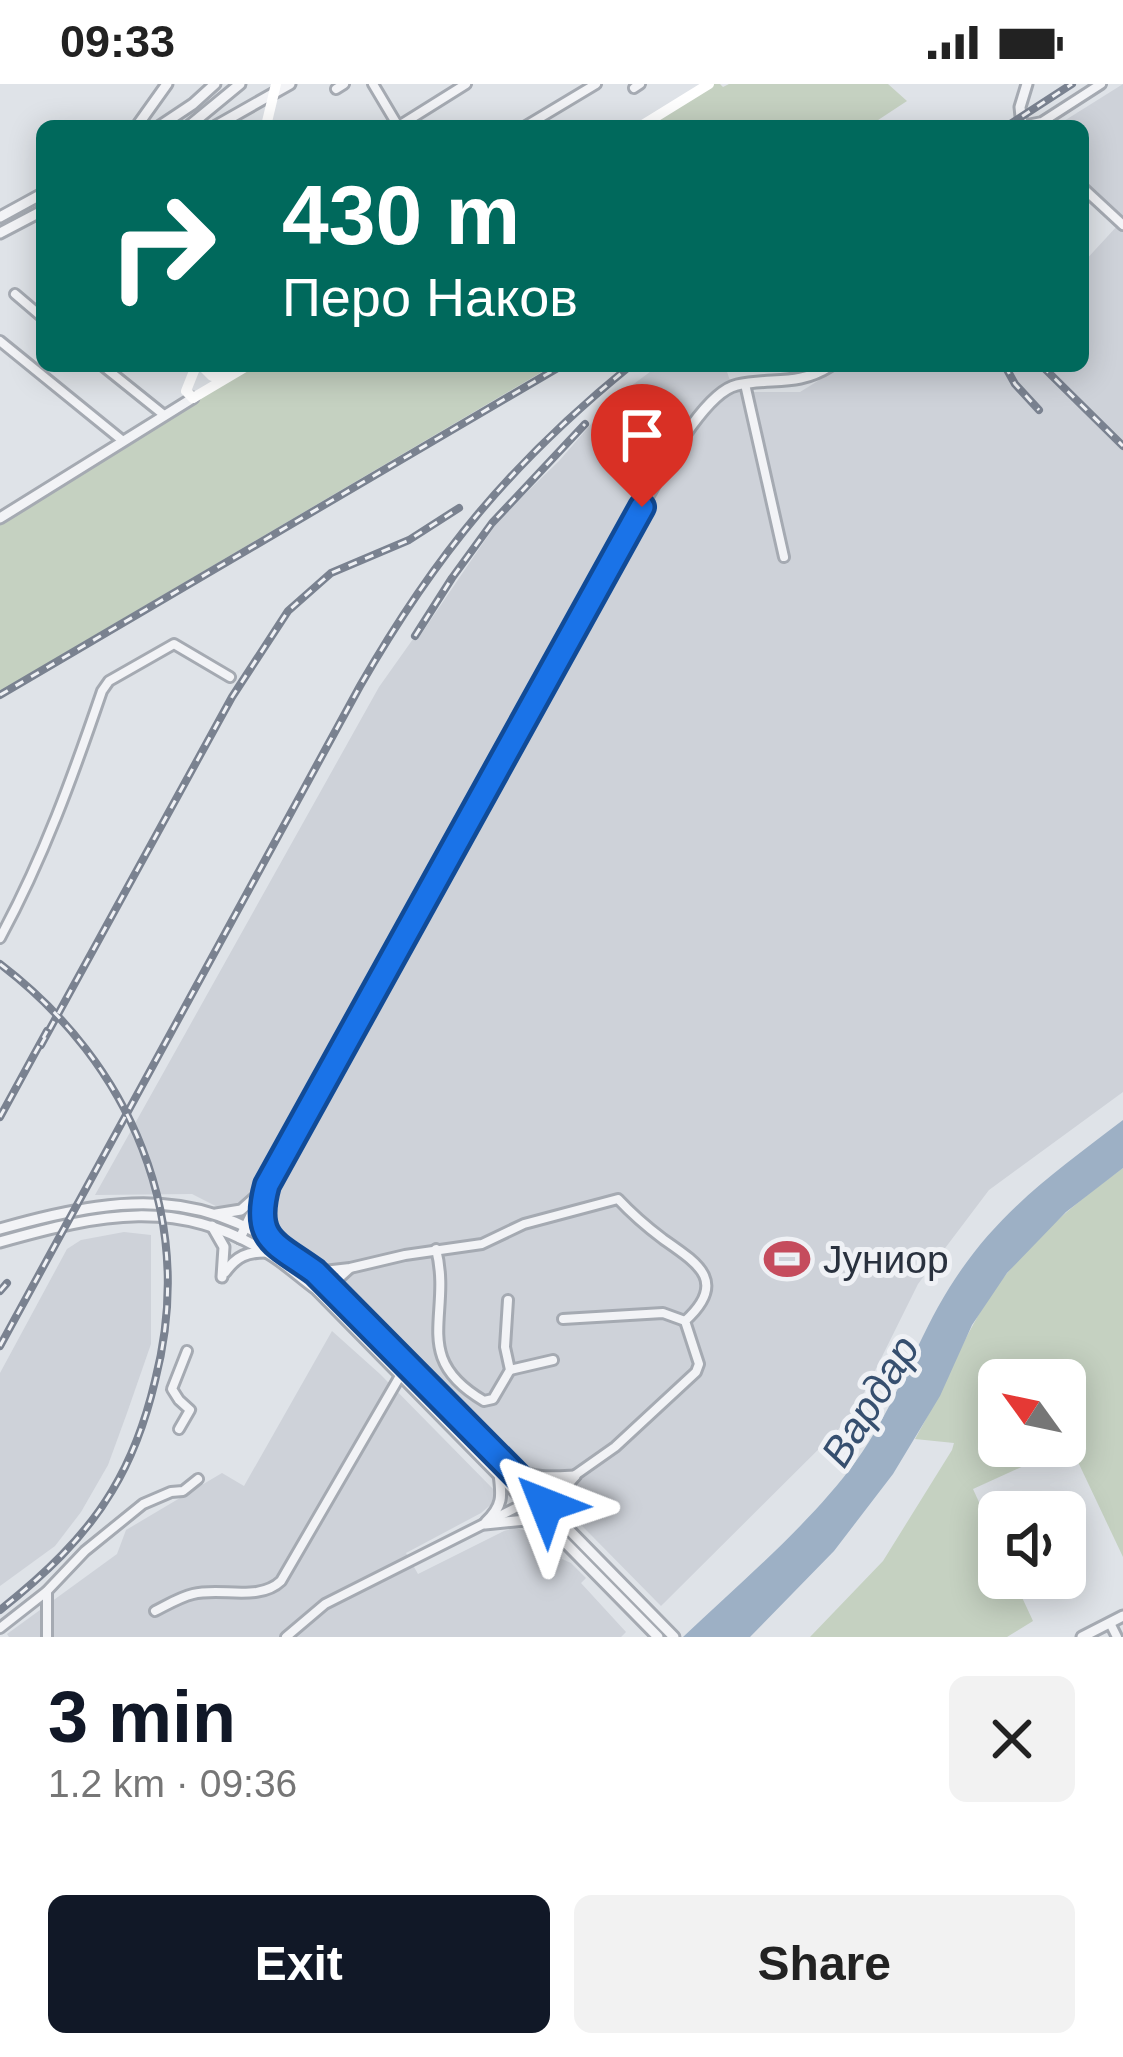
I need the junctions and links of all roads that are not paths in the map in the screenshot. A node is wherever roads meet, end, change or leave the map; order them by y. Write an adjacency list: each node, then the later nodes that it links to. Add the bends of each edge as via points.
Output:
1 (167, 84): 12 (street)
2 (215, 84): 13 (street)
3 (240, 84): 14 (street)
4 (290, 84): 11 (street)
5 (373, 84): 17 (street)
6 (466, 84): 18 (street)
7 (596, 84): 19 (street)
8 (709, 84): 20 (main road)
9 (1027, 84): 21 (street)
10 (1100, 84): 22 (street)
11 (275, 90): 15 (street); 16 (main road)
12 (141, 120)
13 (169, 120)
14 (197, 120)
15 (225, 120)
16 (268, 120)
17 (395, 120)
18 (409, 120)
19 (536, 120)
20 (650, 120)
21 (1021, 120)
22 (1045, 120)
23 (1089, 194): 27 (street)
24 (36, 196): 26 (street)
25 (36, 215): 28 (street)
26 (0, 217)
27 (1123, 225)
28 (0, 233)
29 (14, 294): 30 (street)
30 (36, 311)
31 (0, 340): 32 (street)
32 (36, 370)
33 (39, 372): 45 (street)
34 (111, 372): 44 (street)
35 (195, 372): 42 (main road)
36 (198, 372): 43 (main road)
37 (207, 372): 40 (main road)
38 (237, 372): 40 (main road)
39 (820, 372): 41 (street)
40 (231, 376): 43 (main road)
41 (745, 384): 47 (street); 50 (street, via 713,398 659,476)
42 (186, 385): 43 (main road); 44 (street)
43 (193, 398): 44 (street)
44 (164, 415): 45 (street)
45 (123, 441): 46 (street)
46 (0, 518)
47 (784, 557)
48 (230, 677): 49 (street, via 175,644 109,681)
49 (0, 938)
50 (267, 1185): 51 (street, via 241,1210); 53 (street); 55 (street, via 260,1215)
51 (212, 1220): 52 (street, via 171,1203 131,1202); 53 (street); 54 (street, via 143,1214); 55 (street, via 224,1247 221,1277 234,1260)
52 (0, 1229)
53 (243, 1233): 55 (street)
54 (0, 1243)
55 (269, 1247): 58 (street); 66 (street)
56 (436, 1249): 57 (street); 62 (street, via 482,1244 618,1199 706,1277 701,1307); 65 (street, via 445,1368 488,1402)
57 (350, 1268): 58 (street); 59 (street, via 338,1279)
58 (315, 1272): 59 (street)
59 (338, 1294): 68 (street)
60 (508, 1300): 65 (street)
61 (563, 1319): 62 (street, via 664,1313)
62 (685, 1321): 70 (street, via 696,1372)
63 (187, 1351): 67 (street, via 172,1389 190,1410)
64 (554, 1360): 65 (street)
65 (510, 1370)
66 (400, 1376): 69 (street); 77 (street, via 281,1581 267,1591 193,1594)
67 (178, 1429)
68 (502, 1461): 70 (street, via 525,1474); 72 (street)
69 (499, 1474): 73 (street); 74 (street, via 502,1498)
70 (575, 1476): 72 (street); 75 (street, via 563,1492)
71 (198, 1479): 76 (street, via 142,1504)
72 (538, 1497): 73 (street); 75 (street)
73 (526, 1503): 74 (street); 75 (street)
74 (485, 1524): 75 (street, via 526,1520); 83 (street, via 325,1604)
75 (561, 1529): 78 (street)
76 (47, 1591): 81 (street); 82 (street)
77 (155, 1611)
78 (646, 1617): 84 (street); 85 (street)
79 (1122, 1618): 80 (street)
80 (1110, 1623): 86 (street); 87 (street)
81 (0, 1628)
82 (47, 1637)
83 (286, 1637)
84 (658, 1637)
85 (674, 1637)
86 (1082, 1637)
87 (1117, 1637)

